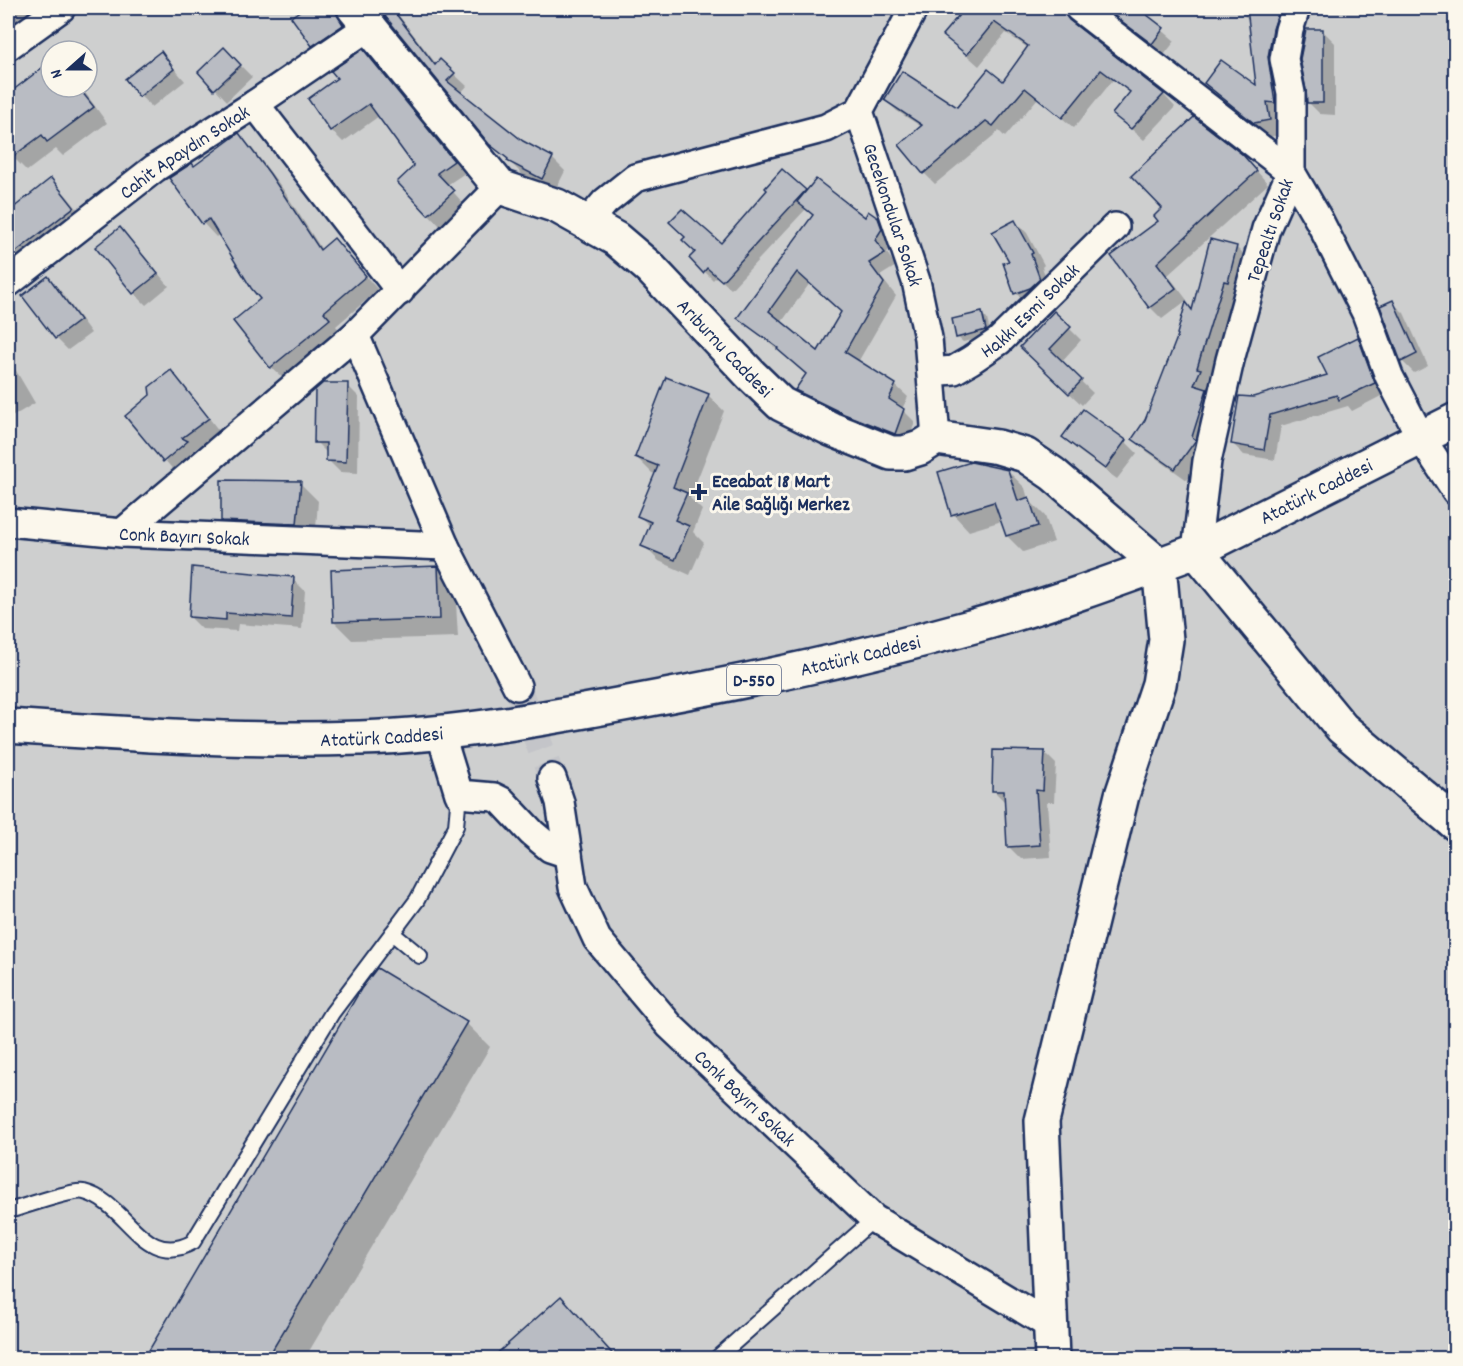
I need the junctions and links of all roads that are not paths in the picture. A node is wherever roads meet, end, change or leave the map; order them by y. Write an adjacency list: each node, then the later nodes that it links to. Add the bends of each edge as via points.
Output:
1 (61, 8): 6 (street)
2 (914, 8): 8 (street)
3 (1079, 8): 9 (street, Tepealtı Sokak)
4 (1296, 8): 9 (street, via 1284,58 1291,93)
5 (361, 17): 7 (street, Cahit Apaydın Sokak); 10 (street)
6 (8, 46)
7 (255, 104): 13 (street, Cahit Apaydın Sokak, via 155,168); 14 (street)
8 (859, 111): 11 (street, via 826,128 635,178); 16 (street, Gecekondular Sokak, via 916,281)
9 (1292, 172): 19 (street, via 1366,313 1389,376); 24 (street, Tepealtı Sokak, via 1266,229 1230,360 1207,461)
10 (500, 187): 11 (street, Arıburnu Caddesi, via 557,206); 14 (street, Conk Bayırı Sokak)
11 (588, 222): 18 (street, Arıburnu Caddesi, via 616,239 650,268 781,404 891,453 920,448)
12 (1115, 227): 16 (street, Hakkı Esmi Sokak, via 999,341 954,370)
13 (8, 283)
14 (400, 291): 15 (street, Conk Bayırı Sokak)
15 (355, 335): 22 (street, Conk Bayırı Sokak); 23 (street)
16 (931, 372): 18 (street, Gecekondular Sokak)
17 (1455, 420): 19 (street, Atatürk Caddesi / D-550)
18 (936, 438): 25 (street, via 1025,455 1053,474)
19 (1421, 438): 20 (street); 24 (street, Atatürk Caddesi / D-550)
20 (1455, 491)
21 (8, 522): 22 (street)
22 (122, 533): 23 (street, Conk Bayırı Sokak)
23 (445, 546): 26 (street)
24 (1196, 550): 25 (street, Atatürk Caddesi / D-550); 31 (street, via 1342,728)
25 (1159, 565): 28 (street, Atatürk Caddesi / D-550, via 962,630 838,661 532,721); 37 (street, via 1166,640 1159,684 1122,795 1042,1121)
26 (517, 687)
27 (8, 726): 28 (street, Atatürk Caddesi / D-550, via 263,740)
28 (440, 732): 30 (street)
29 (552, 778): 32 (street, Conk Bayırı Sokak)
30 (459, 794): 32 (street, via 502,801 532,834 550,848); 33 (lane, via 456,826 417,900)
31 (1455, 824)
32 (568, 854): 36 (street, Conk Bayırı Sokak, via 573,887 597,939 670,1026)
33 (392, 933): 34 (lane); 35 (lane, via 332,1013 193,1242 175,1250 154,1246 107,1202 81,1191)
34 (420, 956)
35 (12, 1210)
36 (874, 1219): 37 (street, Conk Bayırı Sokak); 38 (lane)
37 (1051, 1326): 39 (street)
38 (717, 1359)
39 (1052, 1359)

